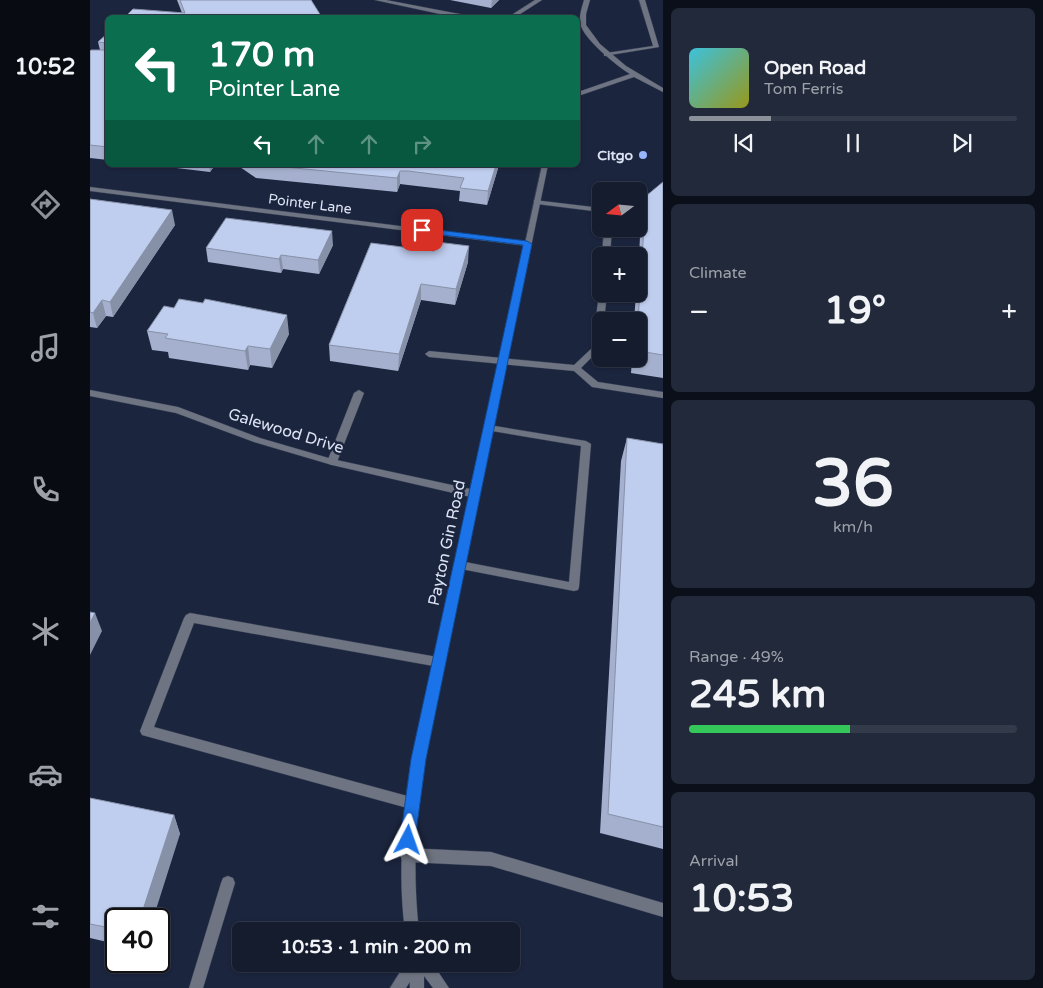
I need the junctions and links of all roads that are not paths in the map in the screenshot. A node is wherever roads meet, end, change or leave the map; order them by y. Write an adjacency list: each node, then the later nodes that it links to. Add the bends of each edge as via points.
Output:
1 (378, 0): 5 (street)
2 (538, 0): 6 (street)
3 (587, 0): 7 (street, via 583,25)
4 (642, 0): 7 (street, via 656,47)
5 (465, 15)
6 (514, 15)
7 (606, 55): 8 (street)
8 (634, 75): 9 (street); 10 (street)
9 (663, 90)
10 (580, 93)
11 (545, 167): 13 (street, Payton Gin Road)
12 (90, 189): 15 (street, Pointer Lane)
13 (537, 202): 14 (street); 15 (street, Payton Gin Road)
14 (592, 209)
15 (527, 244): 18 (street, Payton Gin Road)
16 (602, 302): 19 (street, via 596,349)
17 (429, 354): 18 (street)
18 (503, 360): 19 (street); 23 (street, Payton Gin Road)
19 (576, 368): 22 (street, via 594,385)
20 (90, 393): 24 (street, Galewood Drive, via 178,410 257,440)
21 (359, 394): 24 (street)
22 (663, 395)
23 (489, 428): 25 (street, Payton Gin Road); 26 (street, via 586,444 574,587)
24 (332, 462): 25 (street, Galewood Drive)
25 (475, 494): 26 (street, Payton Gin Road)
26 (460, 565): 27 (street, Payton Gin Road)
27 (439, 662): 28 (street, Payton Gin Road); 28 (street, via 190,618 146,731)
28 (411, 803): 29 (street, Payton Gin Road)
29 (407, 854): 31 (street, via 491,859); 32 (street, Payton Gin Road)
30 (228, 883): 36 (street)
31 (663, 910)
32 (411, 922)
33 (409, 972): 37 (street)
34 (416, 972): 38 (street)
35 (430, 972): 39 (street)
36 (196, 988)
37 (397, 988)
38 (417, 988)
39 (442, 988)

